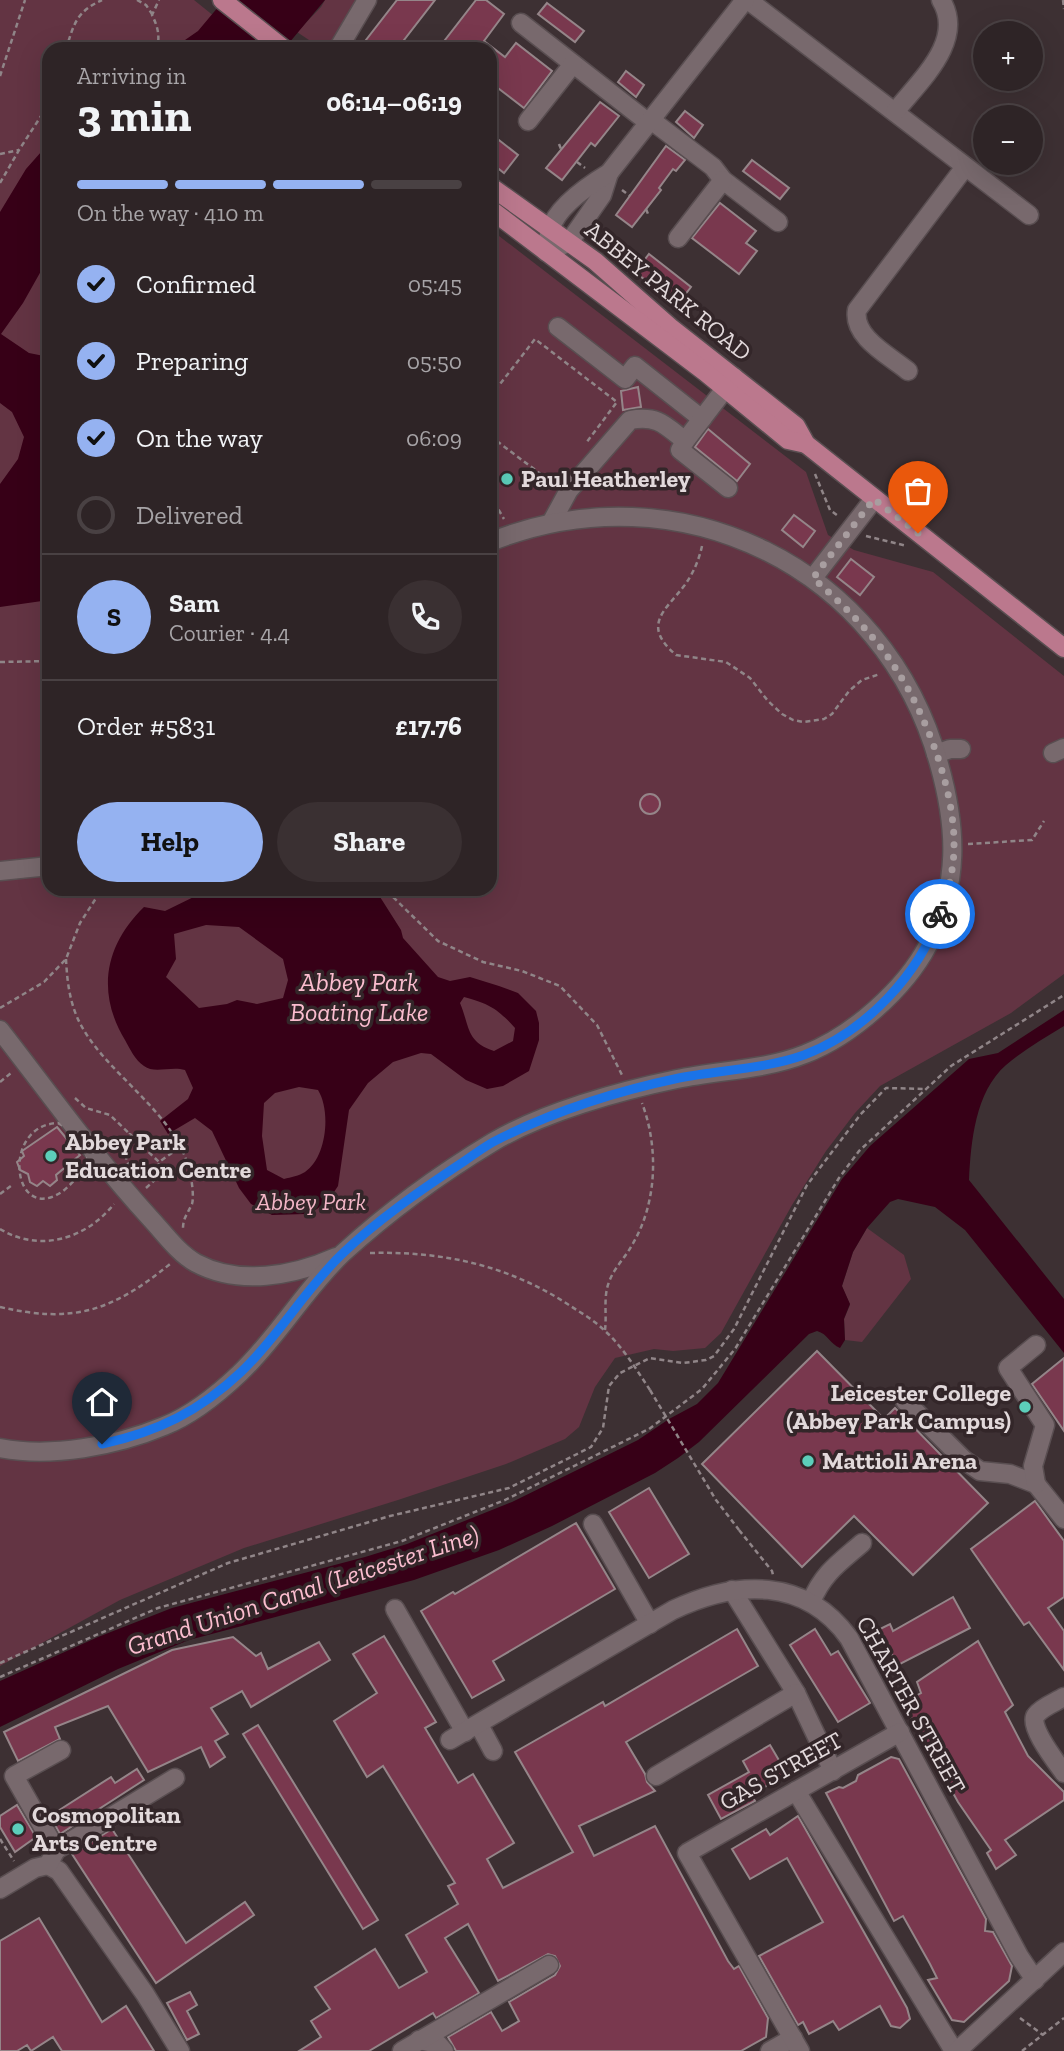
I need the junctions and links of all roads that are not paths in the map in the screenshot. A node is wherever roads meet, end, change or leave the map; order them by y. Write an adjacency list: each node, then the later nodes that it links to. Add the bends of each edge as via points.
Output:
1 (222, 0): 6 (main road)
2 (367, 0): 7 (street)
3 (746, 0): 9 (street); 11 (street)
4 (941, 0): 9 (street, via 949,23 945,46)
5 (520, 23): 8 (street)
6 (275, 42)
7 (342, 42)
8 (573, 64): 10 (street); 11 (street)
9 (895, 112): 12 (street)
10 (528, 121)
11 (650, 121): 13 (street); 14 (street, via 713,167)
12 (965, 167): 17 (street); 24 (street, via 857,310 861,332)
13 (609, 173): 19 (street, via 579,191); 21 (street, via 602,195)
14 (723, 180): 18 (street); 20 (street)
15 (497, 191): 19 (main road, ABBEY PARK ROAD)
16 (497, 214): 22 (main road, ABBEY PARK ROAD)
17 (1028, 215)
18 (778, 222)
19 (550, 228): 21 (main road, ABBEY PARK ROAD); 22 (street)
20 (678, 238)
21 (569, 242): 22 (street); 25 (main road, ABBEY PARK ROAD)
22 (546, 252): 25 (main road, ABBEY PARK ROAD)
23 (558, 327): 26 (street, via 625,379 635,366)
24 (908, 371)
25 (730, 383): 26 (street); 29 (main road, ABBEY PARK ROAD, via 796,426 806,444)
26 (702, 419): 27 (street)
27 (685, 441): 28 (street, via 680,450); 30 (street, via 656,419 630,420 569,490)
28 (728, 488)
29 (874, 499): 32 (street); 33 (main road, ABBEY PARK ROAD)
30 (551, 523): 31 (street); 32 (street, via 596,517 672,520 742,538)
31 (497, 539)
32 (813, 578): 35 (street, via 851,614 896,668)
33 (1064, 648)
34 (961, 749): 35 (street)
35 (936, 754): 39 (street, via 954,845 946,898 928,946 879,1007 841,1036 804,1055 634,1089 560,1112 497,1140 405,1202)
36 (42, 867): 37 (street)
37 (0, 872)
38 (0, 1030): 39 (street, via 183,1253 196,1263 222,1273 253,1277 313,1267)
39 (342, 1254): 42 (street, via 242,1371 168,1425 77,1449)
40 (1036, 1345): 43 (street, via 1008,1368 1045,1425 1033,1466)
41 (905, 1401): 43 (street, via 980,1471 1010,1474)
42 (5, 1452)
43 (1036, 1484): 44 (street)
44 (1064, 1519)
45 (593, 1524): 50 (street)
46 (862, 1543): 48 (street, via 825,1576)
47 (732, 1590): 48 (street, CHARTER STREET, via 774,1590); 50 (street, CHARTER STREET, via 695,1600); 51 (street)
48 (811, 1602): 54 (street, CHARTER STREET, via 838,1622 849,1638)
49 (395, 1609): 53 (street)
50 (650, 1624): 53 (street, CHARTER STREET)
51 (796, 1693): 57 (street); 59 (street)
52 (1064, 1697): 58 (street, via 1033,1719)
53 (465, 1732): 56 (street)
54 (900, 1732): 57 (street, GAS STREET); 66 (street, CHARTER STREET)
55 (61, 1750): 62 (street, via 13,1776)
56 (493, 1751)
57 (832, 1771): 61 (street, GAS STREET)
58 (1064, 1773)
59 (656, 1776)
60 (176, 1778): 62 (street)
61 (796, 1791): 68 (street, GAS STREET, via 687,1853); 73 (street)
62 (52, 1857): 63 (street); 69 (street)
63 (0, 1889)
64 (1064, 1952): 66 (street)
65 (549, 1965): 67 (street)
66 (1035, 1980): 73 (street)
67 (419, 2040): 70 (street); 71 (street, via 438,2044)
68 (796, 2044): 72 (street)
69 (180, 2051)
70 (402, 2051)
71 (444, 2051)
72 (770, 2051)
73 (956, 2051)

